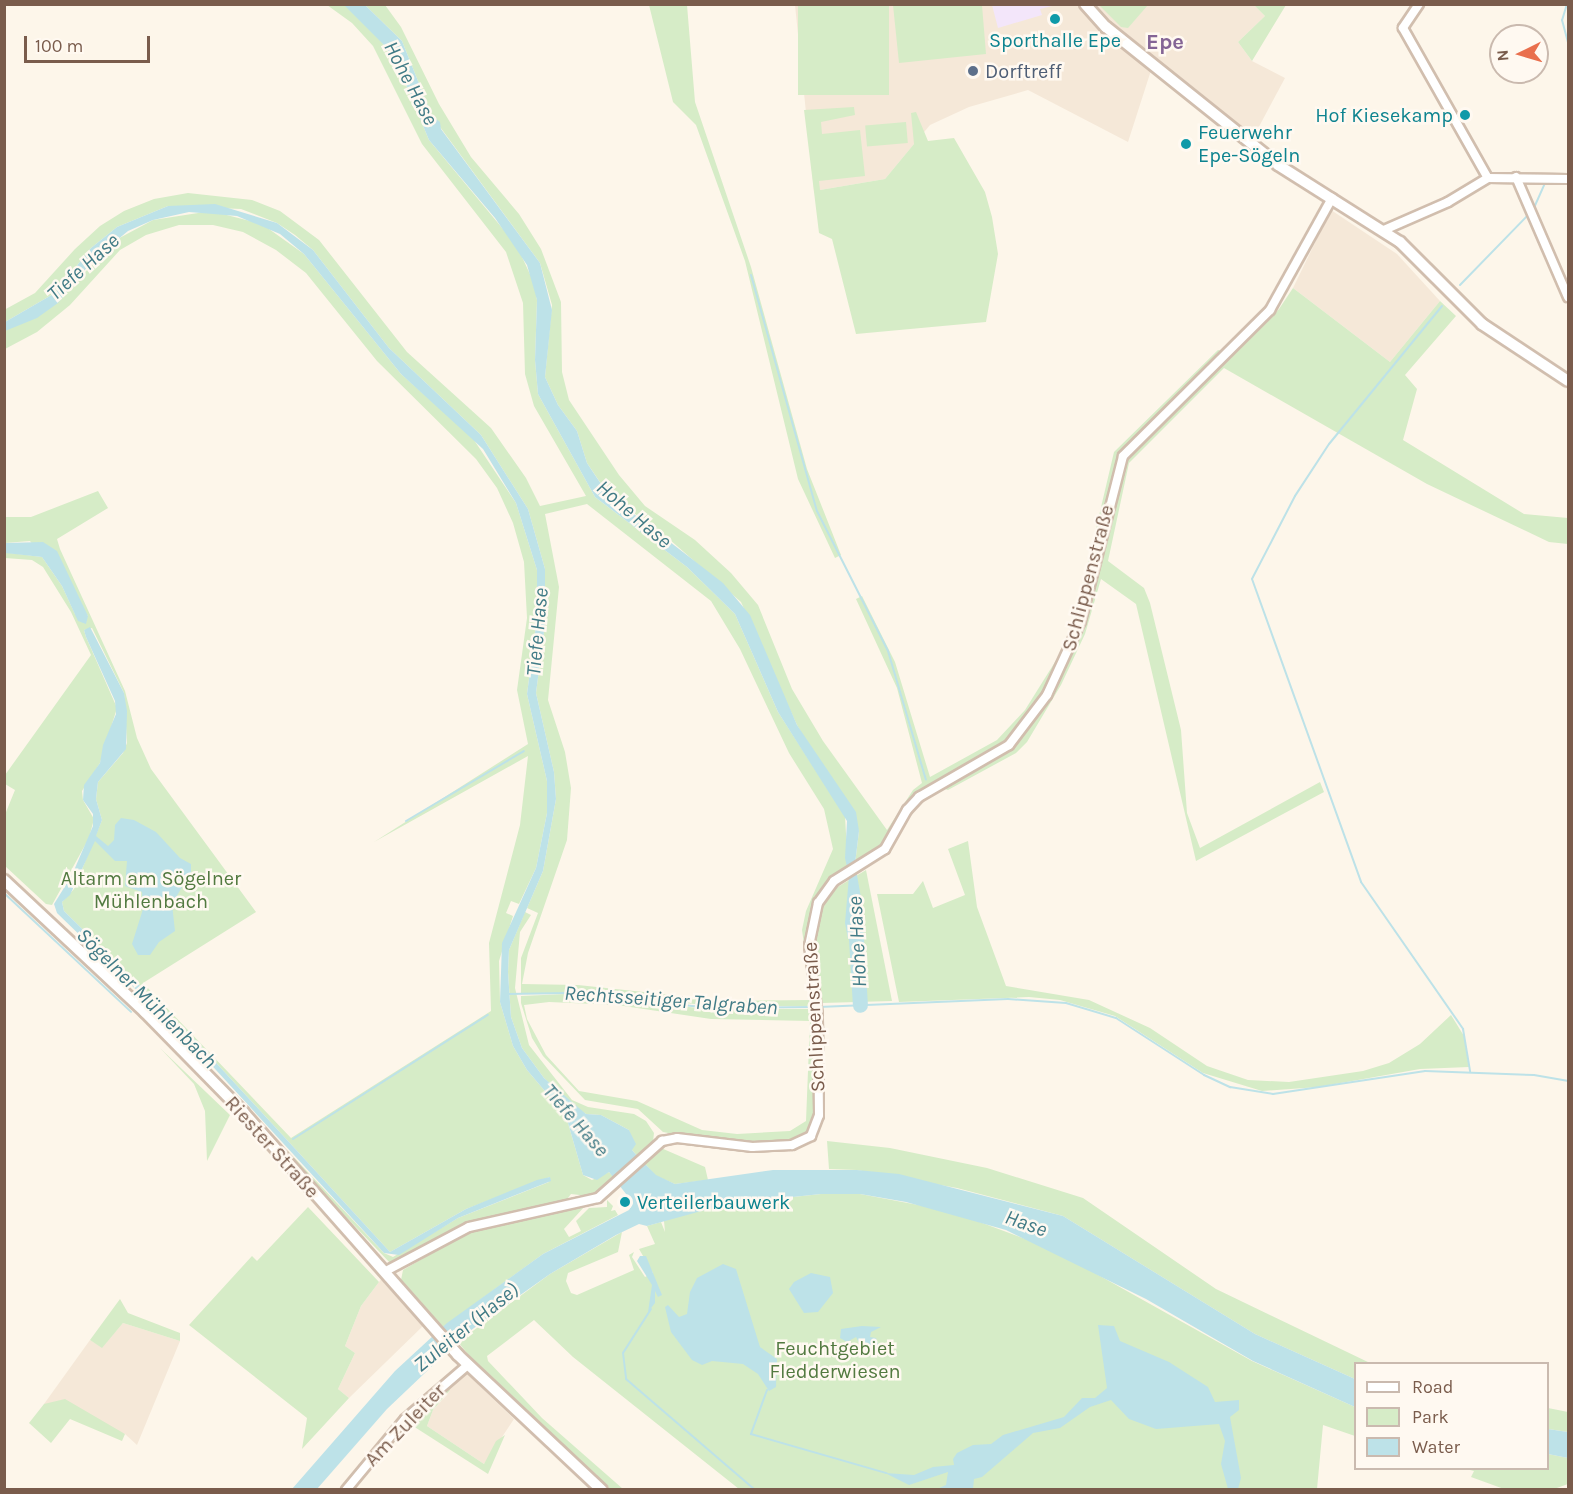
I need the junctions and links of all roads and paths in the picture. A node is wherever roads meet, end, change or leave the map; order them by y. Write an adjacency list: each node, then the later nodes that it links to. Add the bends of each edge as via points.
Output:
1 (1085, 4): 6 (street, via 1106,27 1278,165)
2 (1419, 4): 4 (street, via 1403,28)
3 (1516, 177): 4 (street); 5 (street); 8 (street)
4 (1488, 178): 7 (street, via 1448,202)
5 (1569, 178)
6 (1332, 198): 7 (street); 11 (street, Schlippenstraße, via 1284,291 1270,310 1123,456 1081,621 1047,695 1009,745 919,797 885,849 829,886 813,915 809,946 819,1015 819,1115 811,1136 800,1143 735,1148 662,1141 615,1187 588,1202 468,1227)
7 (1384, 230): 9 (street, via 1482,324)
8 (1569, 297)
9 (1569, 381)
10 (4, 880): 11 (street, Riester Straße, via 78,946 180,1048)
11 (384, 1272): 12 (street, Riester Straße)
12 (469, 1364): 13 (street, Am Zuleiter, via 405,1419); 14 (street, Riester Straße)
13 (346, 1490)
14 (602, 1490)

